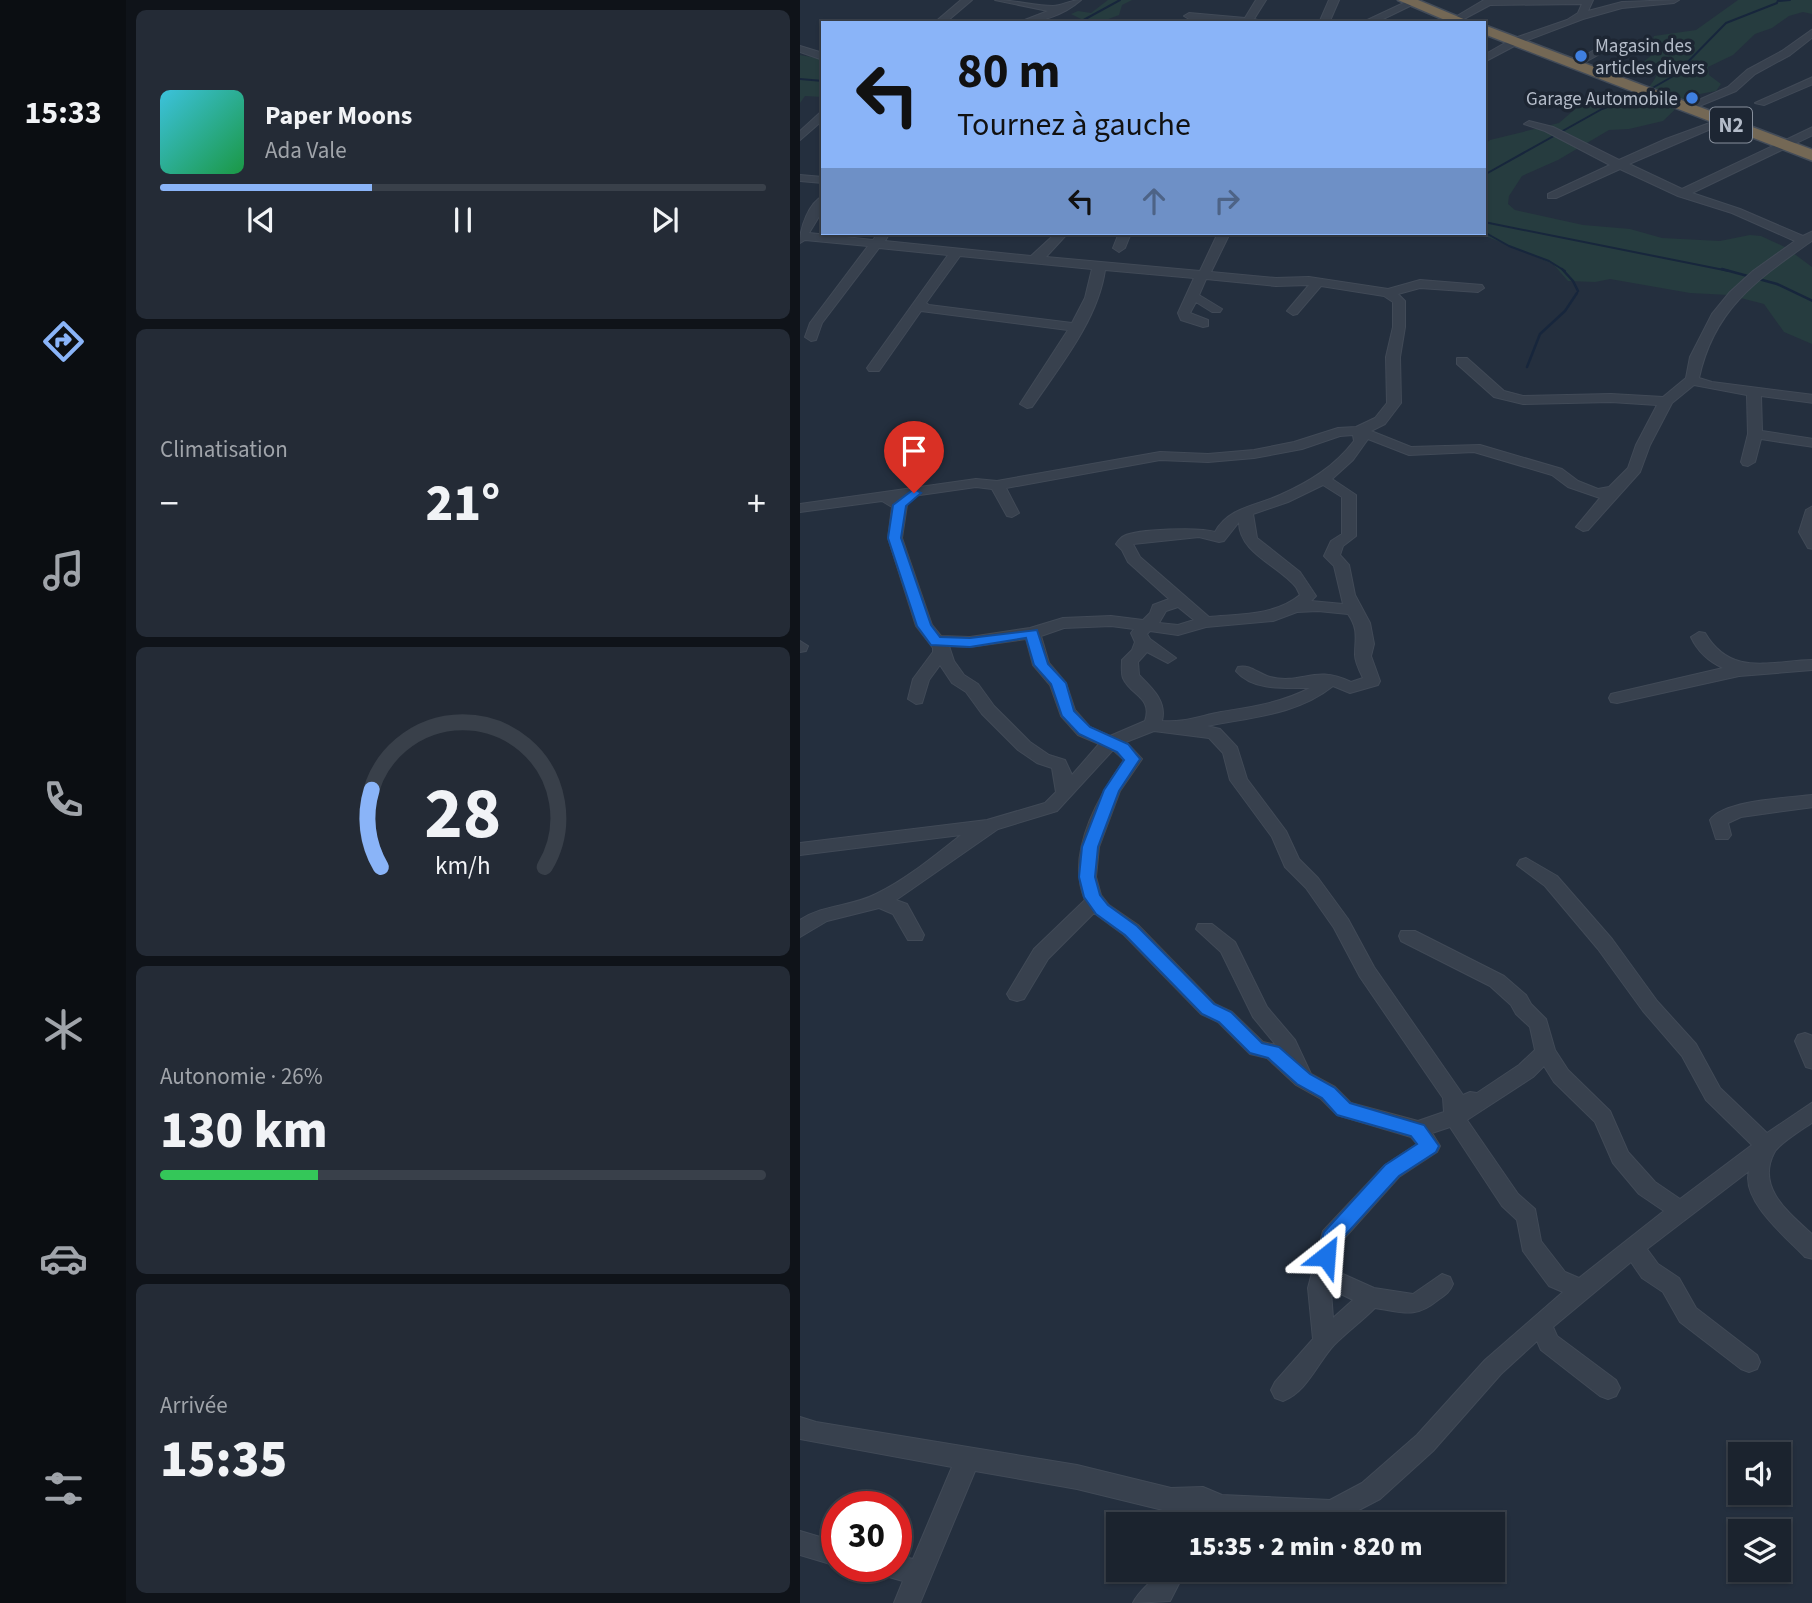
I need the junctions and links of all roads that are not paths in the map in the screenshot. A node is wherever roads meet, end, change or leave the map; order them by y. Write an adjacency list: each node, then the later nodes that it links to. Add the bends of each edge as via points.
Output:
1 (967, 0): 14 (street)
2 (1000, 0): 11 (street)
3 (1076, 0): 11 (street)
4 (1261, 0): 17 (street)
5 (1334, 0): 18 (street)
6 (1674, 0): 10 (street)
7 (1408, 1): 19 (street); 20 (highway)
8 (1490, 1): 9 (street); 21 (street)
9 (1588, 1): 13 (street)
10 (1644, 2): 13 (street)
11 (1058, 10): 15 (street)
12 (1190, 16): 16 (street)
13 (1578, 17): 24 (street)
14 (941, 21)
15 (1028, 21)
16 (1238, 21)
17 (1248, 21)
18 (1324, 21)
19 (1370, 21)
20 (1459, 21)
21 (1463, 21)
22 (1486, 30): 24 (highway, N2)
23 (1812, 32): 25 (street)
24 (1516, 41): 30 (street); 31 (highway, N2)
25 (1795, 45): 28 (street); 35 (street, via 1732,89)
26 (1609, 46): 31 (street)
27 (800, 49): 29 (street)
28 (1811, 50)
29 (821, 56)
30 (1486, 58)
31 (1576, 63): 33 (highway, N2)
32 (1812, 80): 34 (street)
33 (1645, 90): 35 (highway, N2)
34 (1760, 103)
35 (1688, 107): 36 (highway, N2)
36 (1722, 121): 41 (highway, N2); 43 (street)
37 (811, 124): 40 (street)
38 (1529, 124): 43 (street)
39 (1812, 130): 41 (street)
40 (800, 137)
41 (1781, 144): 42 (highway, N2); 46 (street)
42 (1812, 156)
43 (1621, 164): 46 (street); 47 (street)
44 (800, 178): 45 (street)
45 (821, 180)
46 (1682, 194): 53 (street)
47 (1552, 196)
48 (821, 201): 52 (street)
49 (1060, 235): 57 (street)
50 (1123, 235): 55 (street)
51 (1223, 235): 59 (street)
52 (801, 237): 54 (street)
53 (1807, 237): 72 (street, via 1734,295 1707,331)
54 (881, 238): 56 (street); 69 (street, via 816,323)
55 (1119, 248)
56 (956, 252): 57 (street); 64 (street)
57 (1032, 260): 58 (street)
58 (1099, 266): 59 (street); 68 (street, via 1095,290)
59 (1203, 275): 60 (street); 63 (street)
60 (1316, 284): 62 (street); 66 (street)
61 (1478, 288): 62 (street, via 1420,284)
62 (1388, 293): 77 (street, via 1399,301 1394,403 1380,421)
63 (1191, 297): 65 (street); 67 (street, via 1183,313)
64 (919, 303): 68 (street, via 925,308); 71 (street)
65 (1216, 309)
66 (1293, 311)
67 (1203, 323)
68 (1075, 327): 76 (street)
69 (811, 337)
70 (1462, 361): 75 (street, via 1499,394 1523,400)
71 (874, 368)
72 (1692, 380): 73 (street); 75 (street)
73 (1754, 392): 74 (street); 78 (street)
74 (1812, 399)
75 (1666, 401): 83 (street, via 1635,469)
76 (1026, 404)
77 (1359, 431): 81 (street, via 1362,441); 82 (street, via 1338,432 1254,454 1160,456); 83 (street, via 1409,451 1475,448 1557,472 1597,494)
78 (1755, 434): 79 (street); 80 (street)
79 (1812, 443)
80 (1748, 463)
81 (1323, 479): 89 (street); 95 (street, via 1349,495 1349,536 1336,544 1332,556 1341,565)
82 (997, 485): 84 (street, via 976,483); 90 (street)
83 (1614, 491): 91 (street)
84 (914, 493): 85 (street); 86 (street)
85 (885, 496): 86 (street); 87 (street)
86 (900, 505): 100 (street, via 895,538 924,626)
87 (800, 508)
88 (1812, 510): 92 (street, via 1806,532)
89 (1245, 512): 93 (street, via 1224,526 1129,539 1123,544 1133,559); 94 (street, via 1247,535 1257,548 1278,559 1304,584 1308,596)
90 (1012, 513)
91 (1583, 527)
92 (1812, 545)
93 (1182, 600): 96 (street); 98 (street, via 1159,608)
94 (1295, 607): 95 (street); 96 (street, via 1273,616)
95 (1353, 610): 105 (street, via 1362,623 1363,656 1372,681 1350,688 1332,679)
96 (1205, 622): 98 (street)
97 (1032, 633): 98 (street, via 1063,623 1111,621); 100 (street); 110 (street, via 1041,665 1058,683 1067,712 1084,731)
98 (1144, 634): 101 (street); 108 (street, via 1139,653 1130,660 1131,677 1155,703)
99 (1699, 637): 104 (street, via 1711,656)
100 (939, 644): 107 (street, via 941,653 921,679); 111 (street, via 958,679 972,688 988,710 1024,746 1059,764)
101 (1168, 658)
102 (1812, 665): 104 (street, via 1783,664)
103 (1244, 671): 105 (street, via 1267,681)
104 (1747, 671): 106 (street)
105 (1314, 687): 109 (street, via 1282,709)
106 (1617, 698)
107 (916, 699)
108 (1152, 725): 109 (street, via 1182,729); 110 (street)
109 (1220, 725): 130 (street, via 1239,780 1280,835 1291,862 1341,924 1367,972)
110 (1111, 742): 111 (street); 118 (street, via 1133,759 1112,790 1090,847 1087,877)
111 (1065, 794): 113 (street, via 1051,807)
112 (1812, 801): 114 (street, via 1738,811 1719,820)
113 (992, 825): 115 (street); 117 (street)
114 (1722, 835)
115 (800, 849)
116 (1526, 866): 135 (street, via 1551,881 1605,944 1689,1050 1713,1094)
117 (880, 901): 120 (street, via 821,915); 121 (street, via 900,909)
118 (1095, 901): 123 (street, via 1041,954); 129 (street, via 1131,930 1208,1009 1225,1017 1257,1048 1273,1052)
119 (1205, 929): 129 (street, via 1228,947 1260,1012 1288,1046)
120 (800, 930)
121 (915, 935)
122 (1408, 936): 125 (street, via 1497,981 1539,1024)
123 (1017, 994)
124 (1805, 1041): 126 (street)
125 (1546, 1052): 127 (street); 128 (street)
126 (1812, 1061)
127 (1526, 1072): 128 (street); 131 (street)
128 (1561, 1076): 136 (street, via 1603,1117 1621,1157 1647,1188)
129 (1303, 1079): 134 (street, via 1344,1109)
130 (1453, 1096): 131 (street); 133 (street)
131 (1480, 1102): 133 (street)
132 (1811, 1114): 135 (street)
133 (1454, 1117): 134 (street); 141 (street, via 1510,1200 1527,1216 1531,1244 1545,1264 1557,1279)
134 (1418, 1130): 139 (street, via 1430,1146 1392,1171 1331,1238)
135 (1765, 1145): 136 (street); 138 (street, via 1757,1180 1771,1209)
136 (1681, 1211): 137 (street)
137 (1633, 1247): 141 (street); 145 (street, via 1650,1271 1671,1285 1688,1315)
138 (1812, 1250)
139 (1325, 1277): 142 (street); 144 (street)
140 (1442, 1284): 142 (street, via 1417,1304)
141 (1581, 1289): 143 (street)
142 (1371, 1298): 144 (street)
143 (1540, 1324): 146 (street, via 1549,1343); 150 (street, via 1493,1367 1425,1443 1352,1502 1331,1512 1222,1507)
144 (1324, 1340): 147 (street)
145 (1749, 1362)
146 (1608, 1388)
147 (1284, 1390)
148 (800, 1428): 149 (street)
149 (968, 1458): 150 (street, via 1171,1500); 155 (street)
150 (1203, 1499): 151 (street)
151 (1198, 1512)
152 (800, 1543): 153 (street)
153 (821, 1549)
154 (912, 1571): 155 (street)
155 (919, 1573): 157 (street)
156 (1167, 1582): 158 (street)
157 (907, 1603)
158 (1146, 1603)

